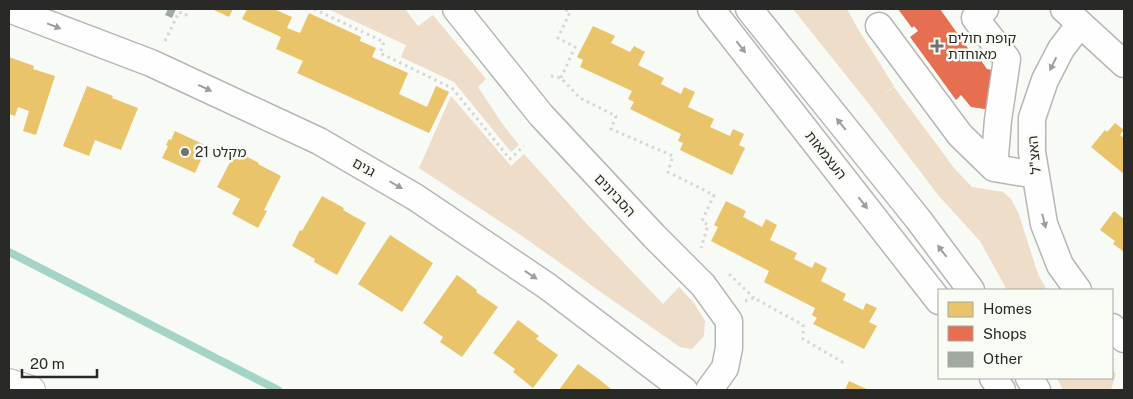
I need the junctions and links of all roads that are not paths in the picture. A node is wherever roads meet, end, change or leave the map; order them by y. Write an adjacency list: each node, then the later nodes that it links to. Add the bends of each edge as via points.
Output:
1 (9, 9): 20 (street, גנים, one-way to 20, via 151,63 319,141 416,197 547,286)
2 (456, 9): 21 (street, הסביונים, via 541,116 703,285 729,321 729,348 724,368)
3 (711, 9): 13 (street, העצמאות, one-way to 13)
4 (748, 9): 11 (street, one-way to 4, via 918,219)
5 (985, 9): 9 (street, via 975,18 1007,59)
6 (1072, 16): 8 (street); 10 (street, האצ"ל, one-way to 10, via 1032,118)
7 (879, 26): 9 (street, via 960,135)
8 (1124, 64)
9 (994, 168): 10 (street)
10 (1036, 175): 12 (street, האצ"ל, one-way to 12, via 1044,224 1060,265)
11 (970, 289)
12 (1077, 289)
13 (938, 300)
14 (1113, 328): 15 (street)
15 (1124, 339)
16 (994, 379): 22 (street)
17 (1030, 379): 23 (street)
18 (9, 383): 19 (main road)
19 (30, 390)
20 (684, 390)
21 (710, 390)
22 (1002, 390)
23 (1037, 390)

